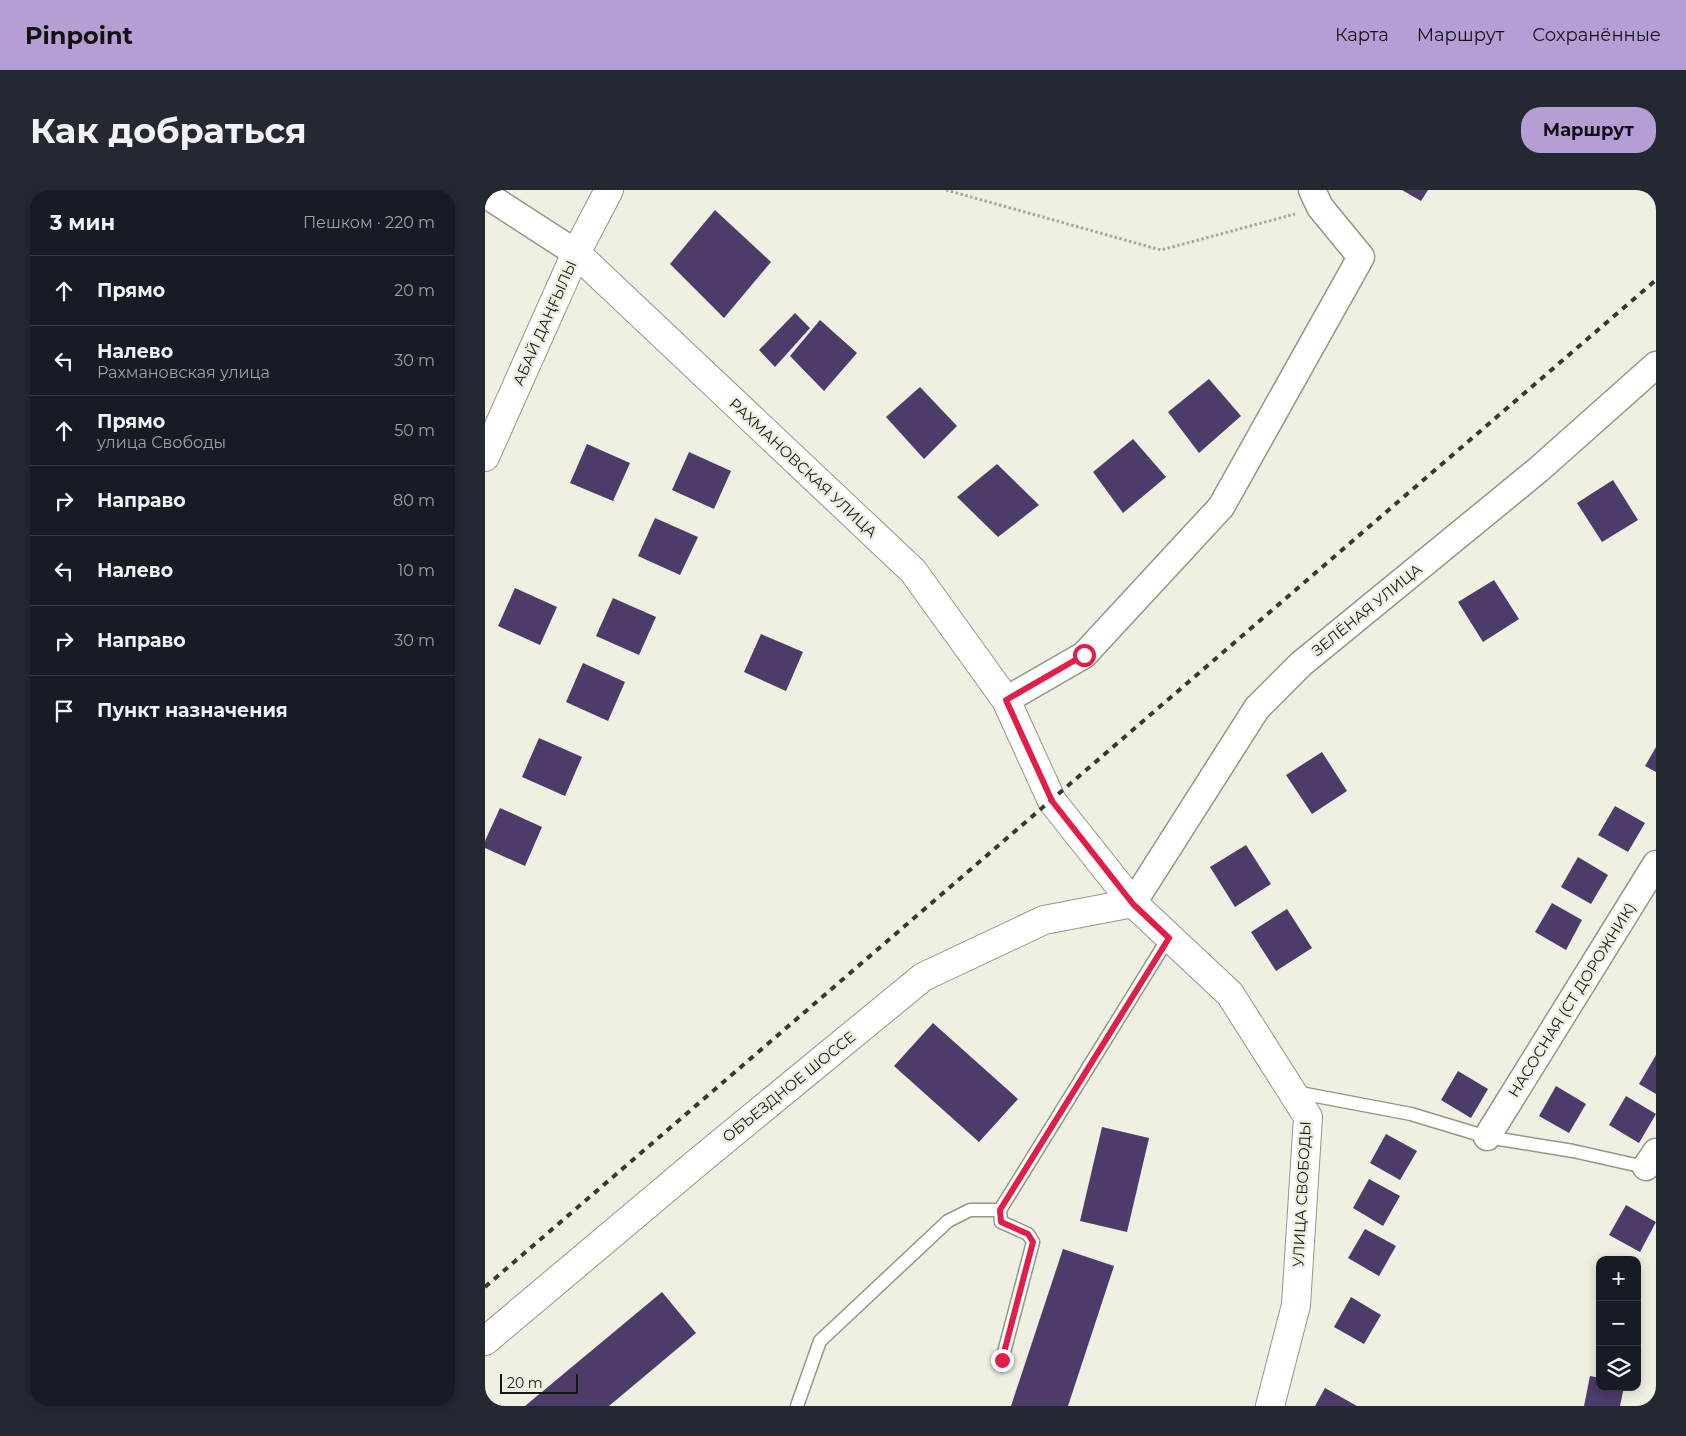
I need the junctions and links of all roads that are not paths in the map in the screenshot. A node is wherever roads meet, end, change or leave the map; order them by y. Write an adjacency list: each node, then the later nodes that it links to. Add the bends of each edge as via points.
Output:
1 (609, 190): 4 (street, АБАЙ ДАҢҒЫЛЫ)
2 (485, 194): 4 (street, РАХМАНОВСКАЯ УЛИЦА)
3 (1316, 199): 7 (street, via 1361,257 1221,507 1084,655)
4 (576, 253): 6 (street, АБАЙ ДАҢҒЫЛЫ); 7 (street, РАХМАНОВСКАЯ УЛИЦА, via 913,571)
5 (1656, 365): 10 (street, ЗЕЛЁНАЯ УЛИЦА, via 1538,470 1301,664 1257,708)
6 (485, 457)
7 (1006, 700): 8 (street, РАХМАНОВСКАЯ УЛИЦА)
8 (1052, 801): 10 (street, УЛИЦА СВОБОДЫ)
9 (1656, 864): 13 (street, НАСОСНАЯ (СТ ДОРОЖНИК))
10 (1133, 904): 11 (street, УЛИЦА СВОБОДЫ); 16 (street, ОБЪЕЗДНОЕ ШОССЕ, via 1044,920 923,977)
11 (1169, 938): 12 (street, УЛИЦА СВОБОДЫ, via 1230,994); 15 (lane)
12 (1292, 1092): 13 (lane, via 1411,1114); 19 (street, УЛИЦА СВОБОДЫ, via 1308,1118 1296,1295)
13 (1487, 1137): 14 (lane)
14 (1653, 1163)
15 (1000, 1210): 17 (lane, via 1001,1222 1028,1234 1033,1242); 18 (lane, via 970,1210 948,1221 820,1341)
16 (485, 1341)
17 (1002, 1360)
18 (797, 1406)
19 (1270, 1406)

